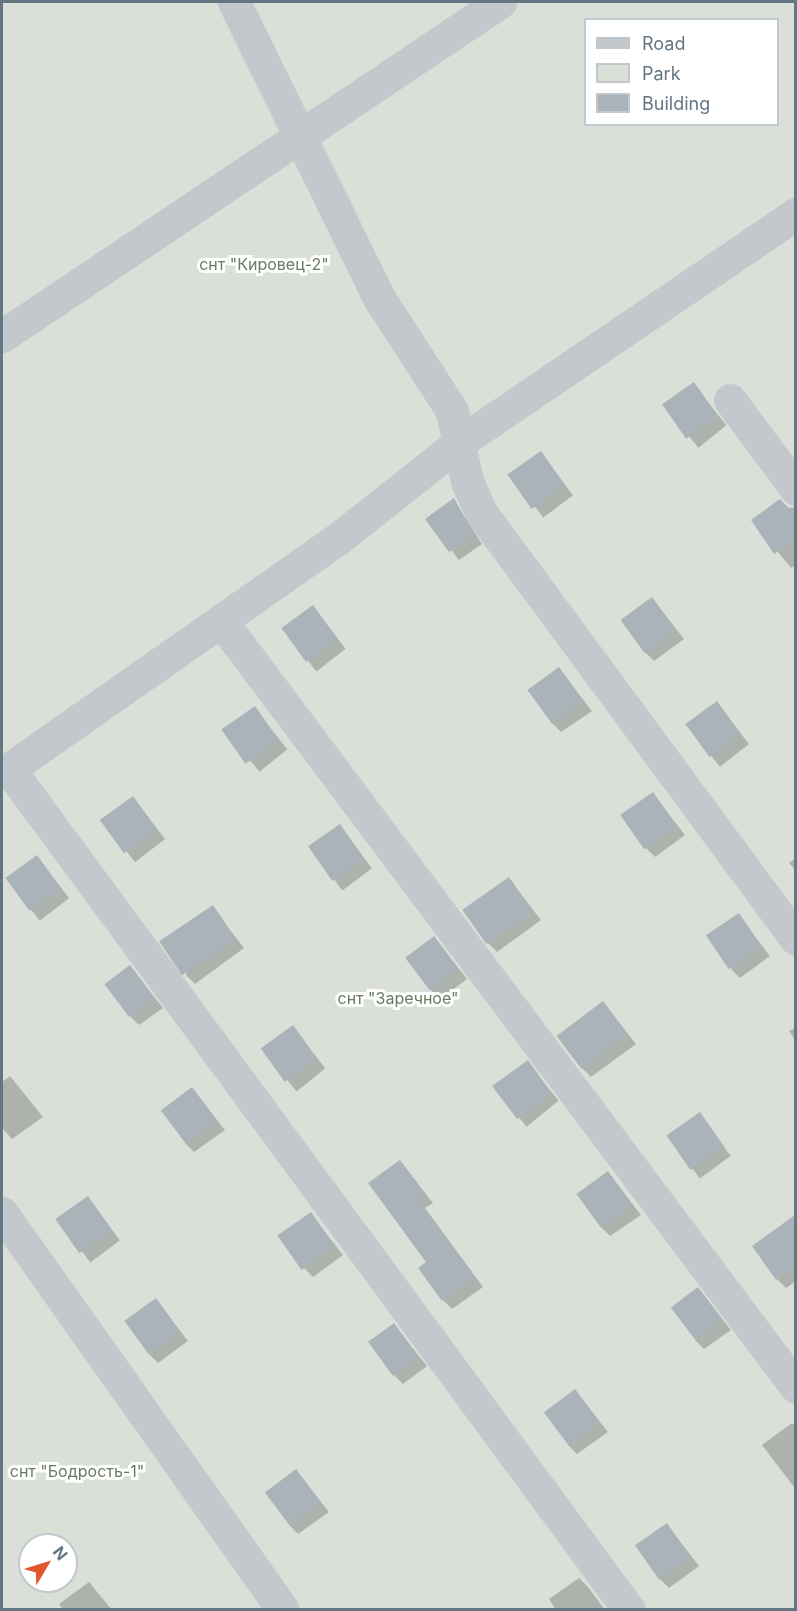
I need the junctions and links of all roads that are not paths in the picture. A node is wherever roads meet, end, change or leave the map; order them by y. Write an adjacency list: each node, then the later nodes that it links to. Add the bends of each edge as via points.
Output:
1 (234, 2): 3 (street)
2 (500, 2): 3 (street)
3 (302, 137): 5 (street); 7 (street, via 378,298 452,411)
4 (795, 214): 7 (street)
5 (2, 336)
6 (730, 400): 8 (street)
7 (460, 442): 9 (street, via 339,538); 10 (street, via 467,481 482,514)
8 (795, 489)
9 (222, 622): 12 (street); 14 (street, via 9,769)
10 (795, 939)
11 (2, 1213): 13 (street)
12 (795, 1387)
13 (283, 1610)
14 (629, 1610)

